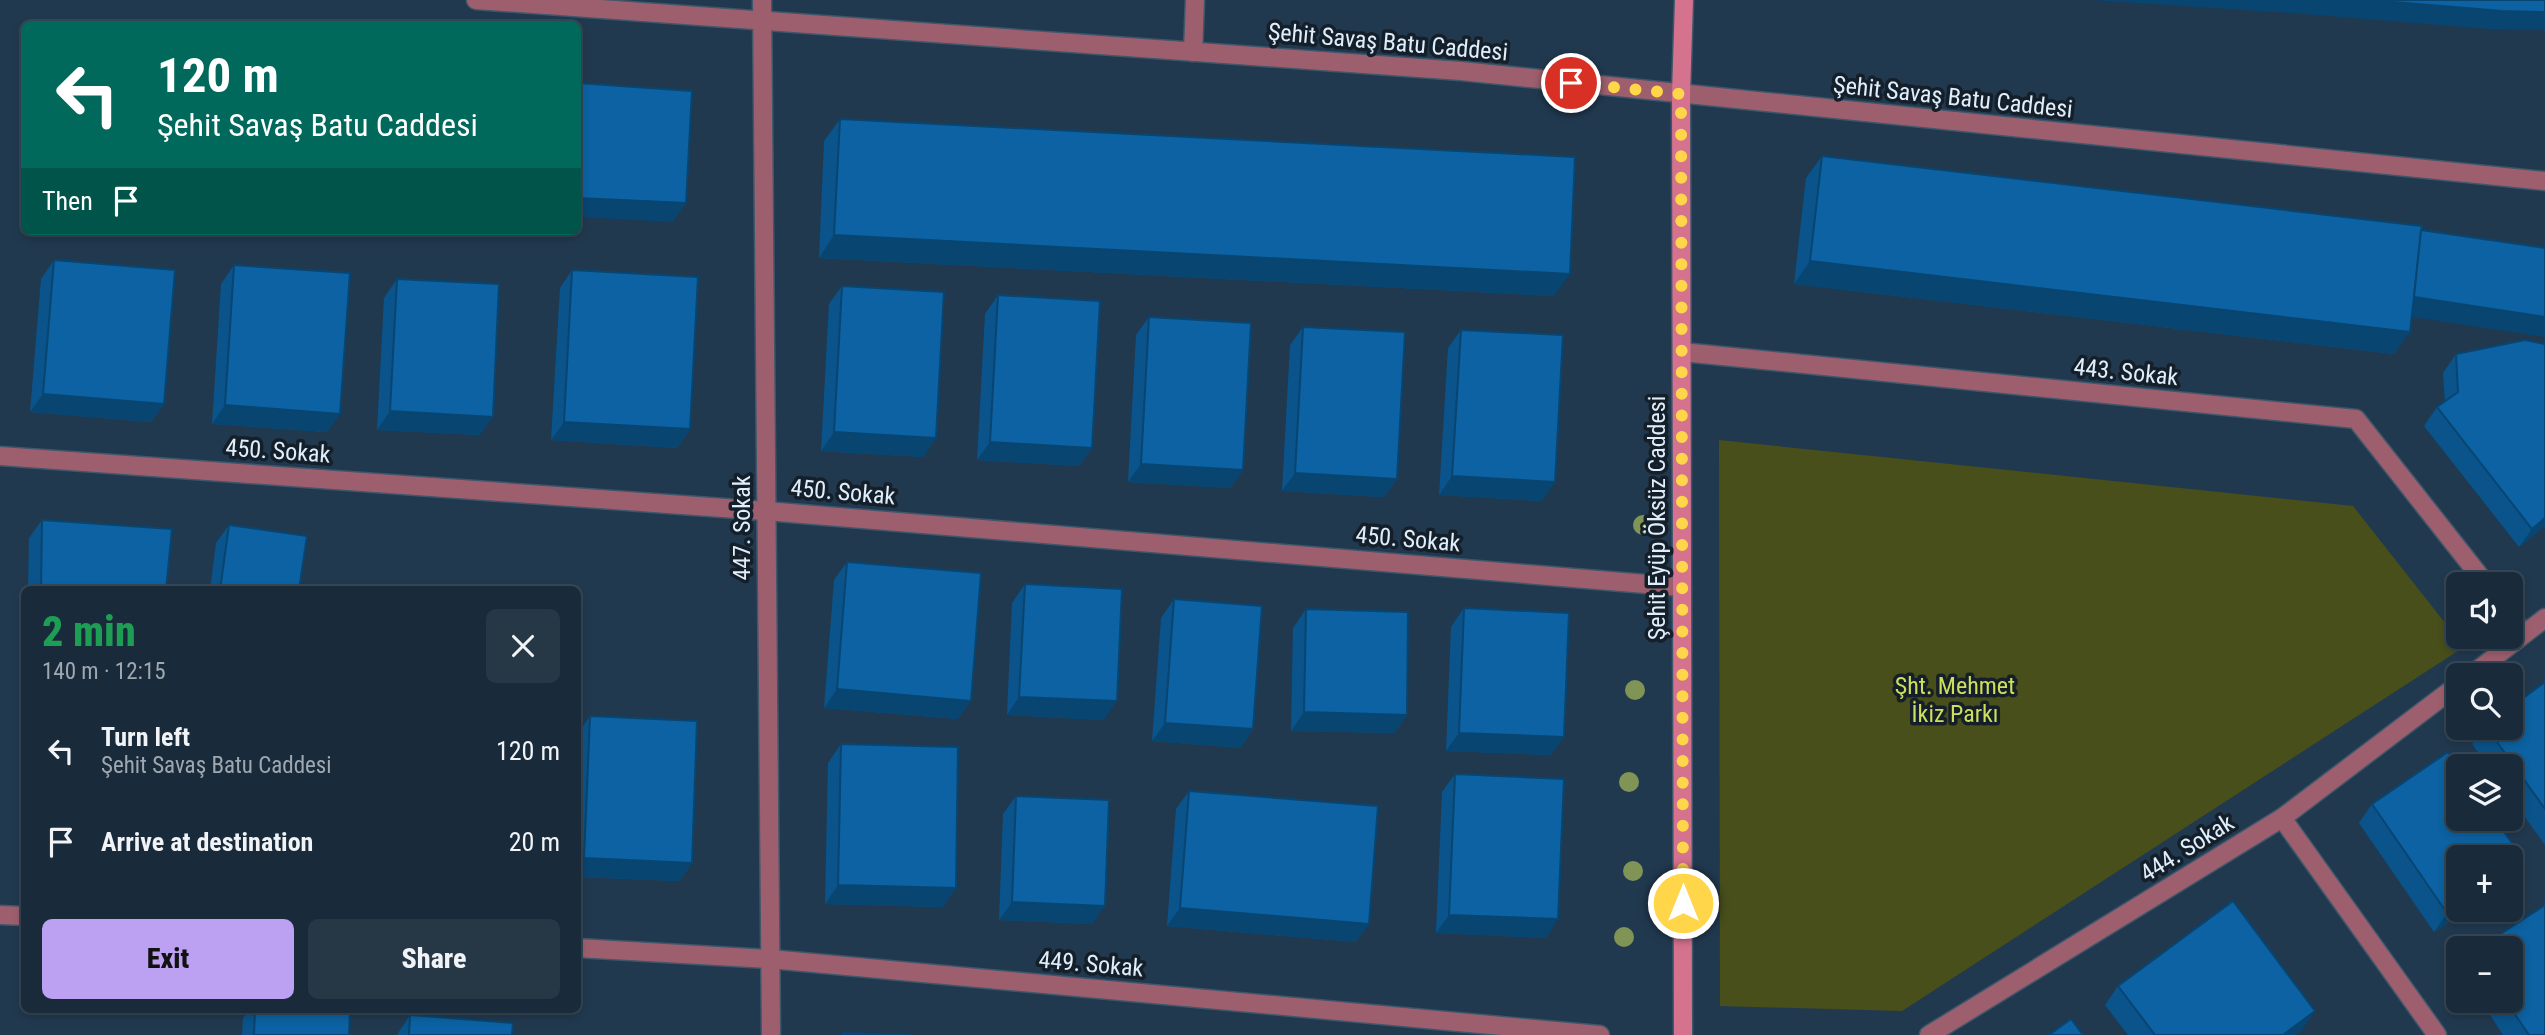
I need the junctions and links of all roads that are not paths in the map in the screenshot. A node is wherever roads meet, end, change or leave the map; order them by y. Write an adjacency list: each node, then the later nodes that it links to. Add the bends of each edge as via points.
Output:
1 (476, 0): 5 (street, Şehit Savaş Batu Caddesi)
2 (762, 0): 5 (street, 447. Sokak)
3 (1195, 0): 6 (street)
4 (1684, 0): 7 (street, Şehit Eyüp Öksüz Caddesi)
5 (762, 21): 6 (street, Şehit Savaş Batu Caddesi); 11 (street, 447. Sokak)
6 (1193, 52): 7 (street, Şehit Savaş Batu Caddesi)
7 (1681, 94): 8 (street, Şehit Savaş Batu Caddesi); 9 (street, Şehit Eyüp Öksüz Caddesi)
8 (2545, 181)
9 (1682, 352): 12 (street, 443. Sokak, via 2356,419); 13 (street, Şehit Eyüp Öksüz Caddesi)
10 (0, 456): 11 (street, 450. Sokak)
11 (766, 510): 13 (street, 450. Sokak); 22 (street, 447. Sokak)
12 (2477, 572)
13 (1682, 587): 25 (street, Şehit Eyüp Öksüz Caddesi)
14 (2545, 618): 15 (street)
15 (2524, 634): 16 (street)
16 (2487, 663)
17 (2446, 694): 18 (street, 444. Sokak)
18 (2282, 818): 26 (street, 444. Sokak); 27 (street)
19 (0, 915): 20 (street)
20 (21, 916)
21 (581, 948): 22 (street, 449. Sokak)
22 (770, 959): 23 (street, 447. Sokak); 24 (street, 449. Sokak)
23 (771, 1035)
24 (1600, 1035)
25 (1683, 1035)
26 (1929, 1035)
27 (2437, 1035)

